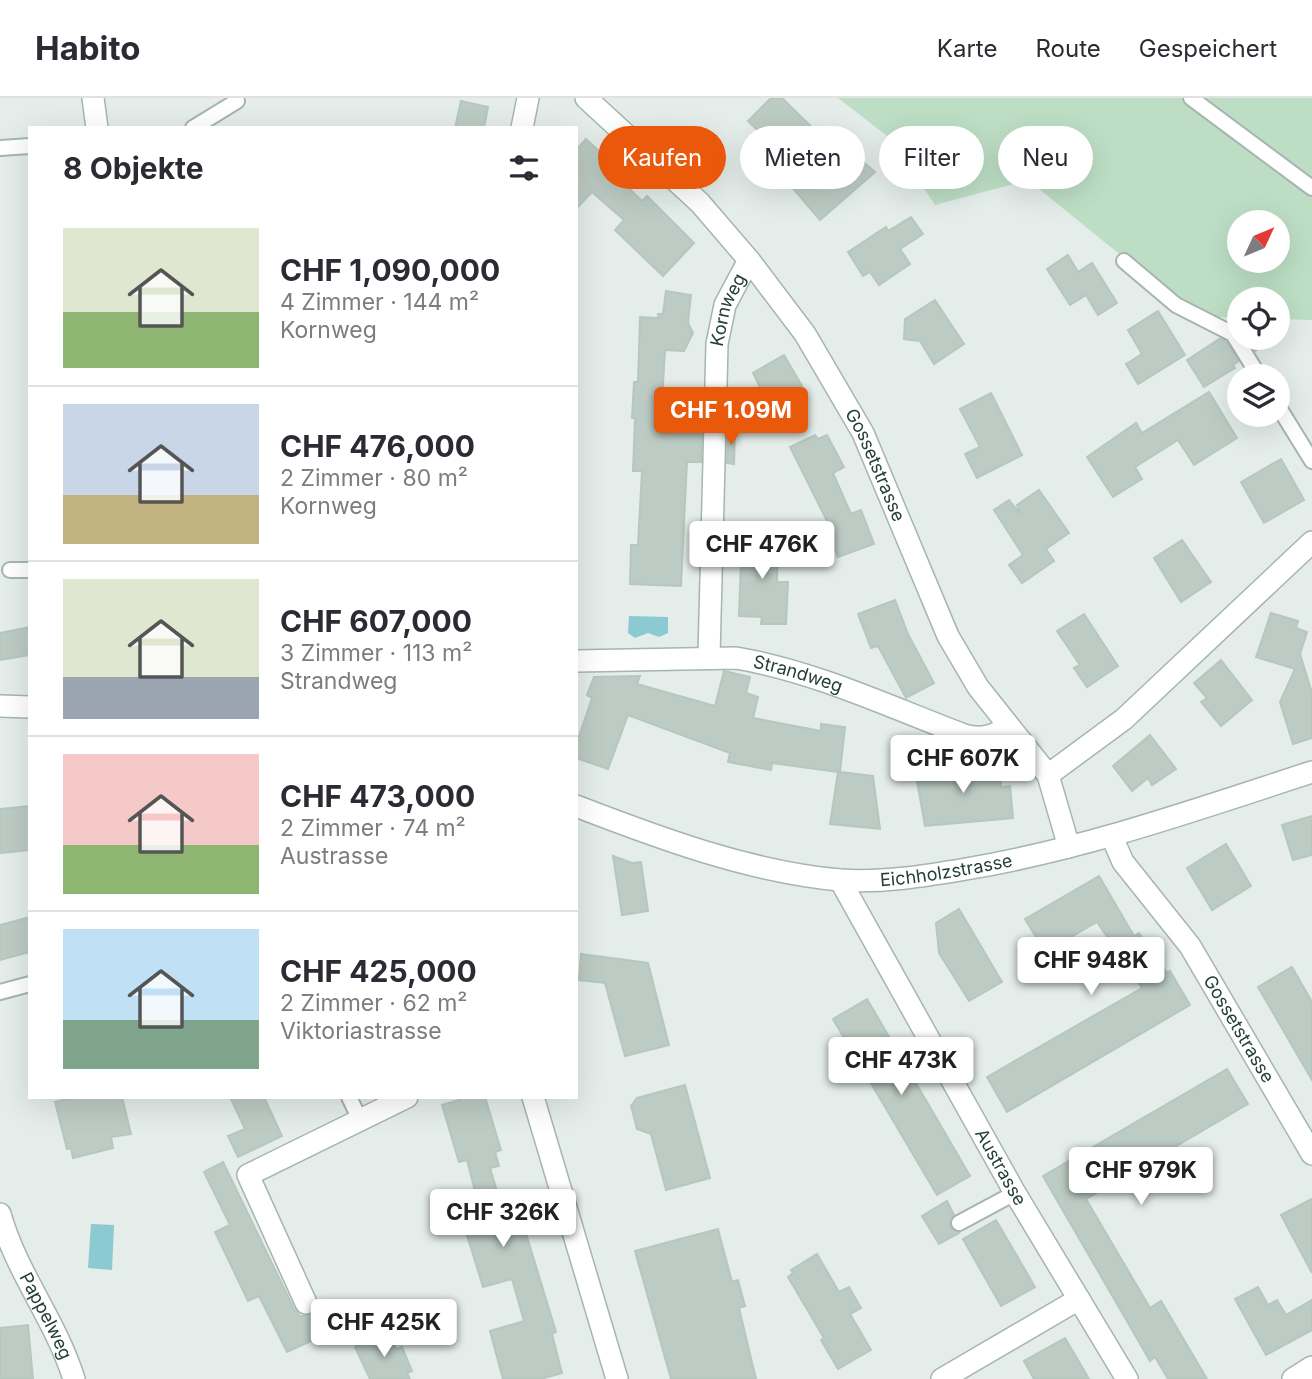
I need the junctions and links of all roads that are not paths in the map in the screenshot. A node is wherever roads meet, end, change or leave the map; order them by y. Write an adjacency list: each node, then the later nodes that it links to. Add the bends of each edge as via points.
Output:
1 (93, 98): 6 (street)
2 (528, 98): 8 (street)
3 (586, 98): 12 (street, Gossetstrasse, via 700,203)
4 (1191, 98): 11 (lane)
5 (237, 101): 7 (lane)
6 (97, 126)
7 (196, 126)
8 (522, 126)
9 (28, 146): 10 (lane)
10 (0, 148)
11 (1312, 188)
12 (749, 260): 20 (street, Kornweg, via 725,305 717,344); 24 (street, Gossetstrasse, via 836,383 863,433 948,636)
13 (1124, 261): 14 (lane, via 1176,305 1233,334)
14 (1252, 364)
15 (1290, 425): 16 (lane)
16 (1312, 461)
17 (1312, 542): 26 (street, via 1124,719)
18 (10, 570): 19 (lane)
19 (28, 570)
20 (709, 656): 21 (street, Strandweg); 24 (street, Strandweg, via 761,662 976,738 995,736)
21 (578, 661)
22 (0, 706): 23 (street)
23 (28, 707)
24 (1008, 727): 26 (street, Gossetstrasse)
25 (1312, 772): 28 (street, Eichholzstrasse)
26 (1048, 775): 29 (street, Gossetstrasse)
27 (578, 807): 30 (street, Eichholzstrasse, via 743,861)
28 (1112, 838): 29 (street, Eichholzstrasse); 37 (street, Gossetstrasse, via 1123,862 1190,946)
29 (1069, 847): 30 (street, Eichholzstrasse, via 929,876)
30 (840, 880): 38 (street, Austrasse)
31 (28, 985): 32 (lane)
32 (0, 992)
33 (350, 1099): 36 (lane)
34 (403, 1099): 36 (street)
35 (534, 1099): 45 (street)
36 (361, 1122): 42 (street, via 248,1175)
37 (1312, 1154)
38 (1015, 1193): 40 (lane); 41 (street, Austrasse)
39 (0, 1214): 44 (street, Pappelweg, via 7,1240 62,1345)
40 (959, 1223)
41 (1079, 1298): 46 (street); 47 (street, Austrasse)
42 (306, 1303)
43 (1312, 1367): 48 (street)
44 (74, 1379)
45 (617, 1379)
46 (942, 1379)
47 (1127, 1379)
48 (1293, 1379)

